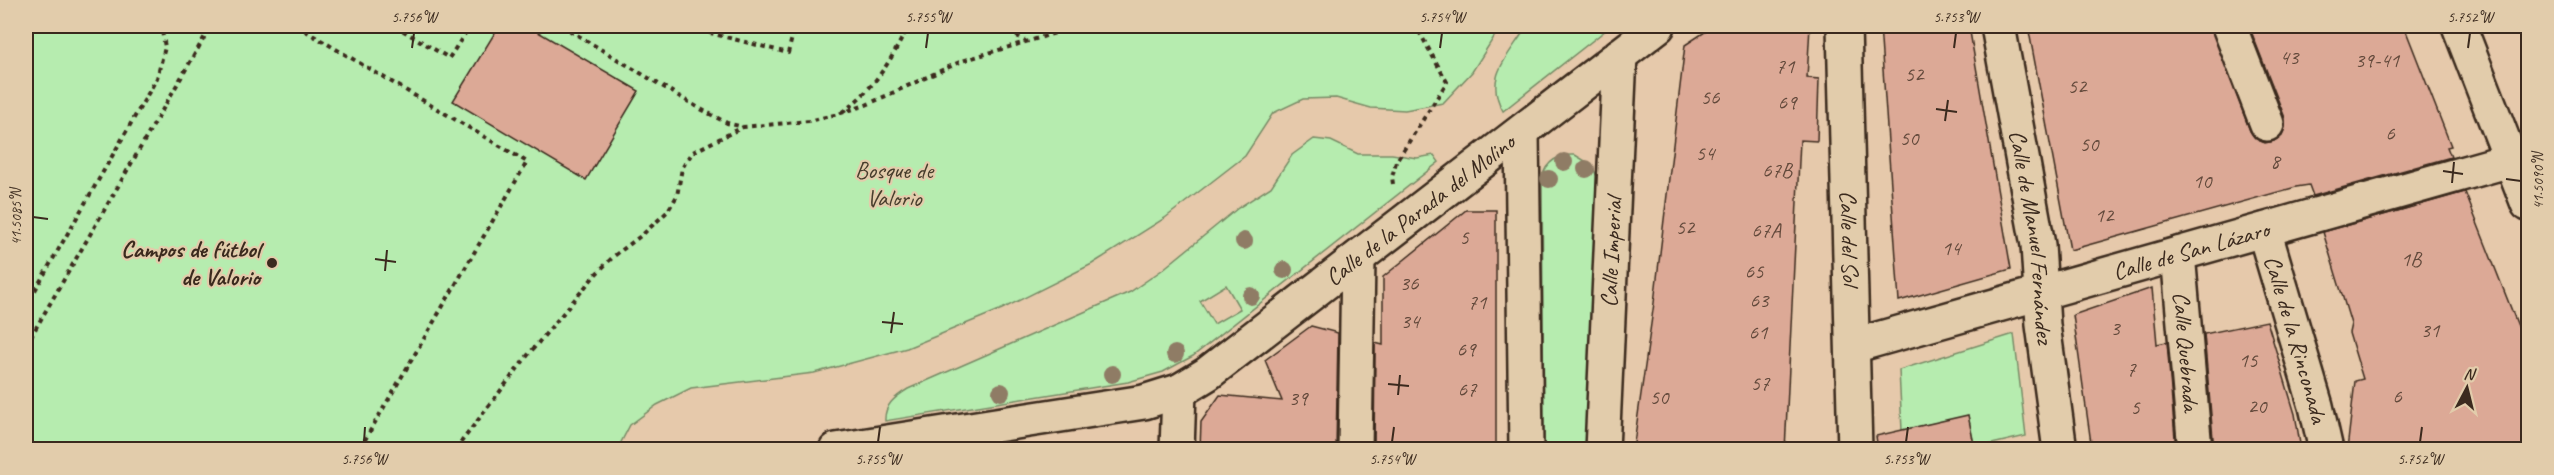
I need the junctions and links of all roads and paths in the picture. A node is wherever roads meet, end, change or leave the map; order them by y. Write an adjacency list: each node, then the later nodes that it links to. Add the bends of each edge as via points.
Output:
1 (161, 26): 33 (path, via 165,47 157,78)
2 (211, 26): 34 (path)
3 (297, 26): 37 (path, via 526,162)
4 (395, 26): 19 (path, via 449,58)
5 (457, 26): 19 (path)
6 (470, 26): 19 (path)
7 (562, 26): 24 (path, via 704,111)
8 (683, 26): 9 (path, via 788,53)
9 (795, 26)
10 (908, 26): 22 (path, via 876,78)
11 (1001, 26): 20 (path)
12 (1079, 26): 20 (path)
13 (1416, 26): 27 (path, via 1447,82)
14 (1658, 26): 21 (street, Calle de la Parada del Molino)
15 (1844, 26): 35 (street, Calle del Sol)
16 (1998, 26): 32 (street, Calle de Manuel Fernández, via 2038,245)
17 (2229, 26): 23 (street)
18 (2459, 26): 26 (street)
19 (466, 31)
20 (1026, 42): 22 (path, via 934,72)
21 (1620, 55): 25 (street, Calle de la Parada del Molino); 43 (street, Calle Imperial)
22 (838, 114): 24 (path, via 809,121)
23 (2267, 124)
24 (743, 127): 38 (path, via 693,152 682,168 677,196 667,212 596,274 521,362)
25 (1522, 132): 31 (street, Calle de la Parada del Molino); 42 (street)
26 (2520, 157): 28 (street); 29 (street, Calle de San Lázaro)
27 (1396, 162)
28 (2529, 204)
29 (2264, 230): 30 (street, Calle de San Lázaro); 47 (street, Calle de la Rinconada)
30 (2178, 254): 32 (street, Calle de San Lázaro); 46 (street, Calle Quebrada)
31 (1358, 258): 36 (street, Calle de la Parada del Molino, via 1207,374); 41 (street)
32 (2041, 293): 35 (street, Calle de San Lázaro); 45 (street, Calle de Manuel Fernández)
33 (26, 306)
34 (26, 345)
35 (1853, 346): 44 (street, Calle del Sol)
36 (1179, 391): 39 (street, Calle de la Parada del Molino, via 1144,402); 40 (street)
37 (358, 450)
38 (455, 450)
39 (836, 450)
40 (1176, 450)
41 (1355, 450)
42 (1526, 450)
43 (1602, 450)
44 (1855, 450)
45 (2060, 450)
46 (2195, 450)
47 (2326, 450)

